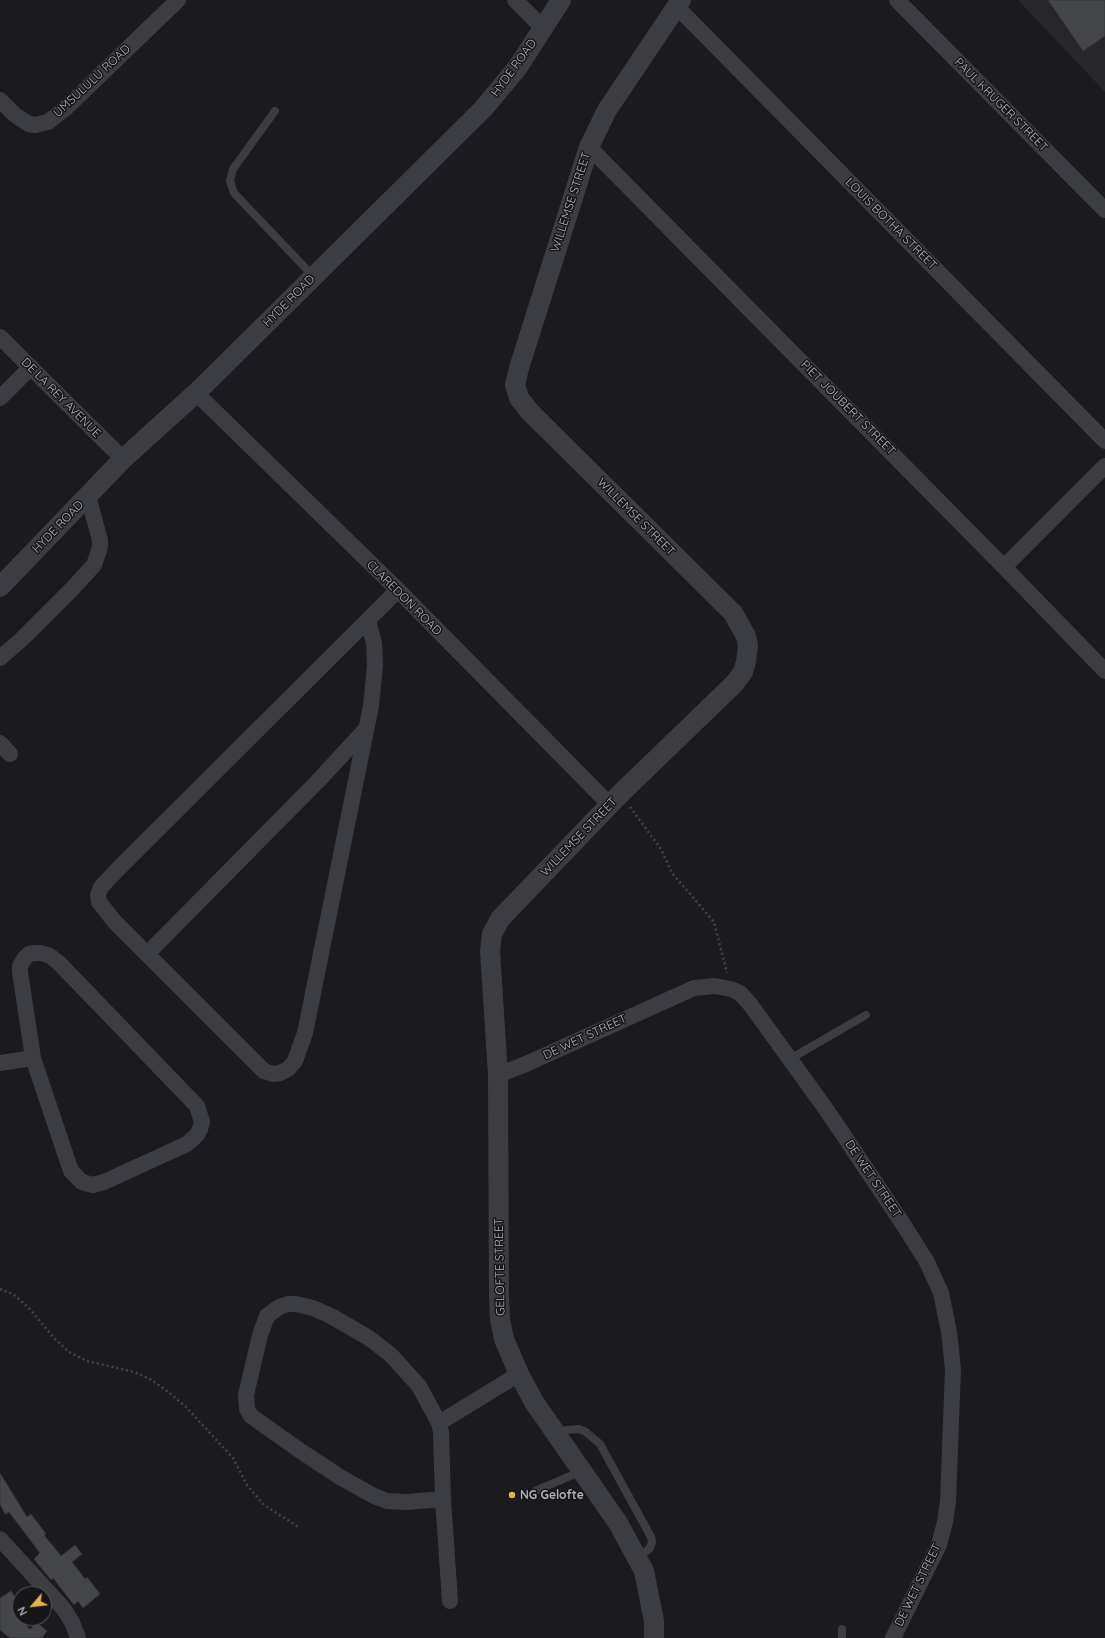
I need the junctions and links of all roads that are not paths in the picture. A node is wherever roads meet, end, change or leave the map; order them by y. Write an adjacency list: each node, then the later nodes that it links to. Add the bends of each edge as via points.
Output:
1 (178, 0): 7 (street, UMSULULU ROAD, via 66,108 48,122 29,124)
2 (515, 0): 6 (street)
3 (561, 0): 6 (street, HYDE ROAD)
4 (897, 0): 10 (street, PAUL KRUGER STREET)
5 (679, 4): 9 (street, WILLEMSE STREET, via 607,110); 16 (street, LOUIS BOTHA STREET)
6 (543, 28): 11 (street, HYDE ROAD, via 518,67 484,109)
7 (0, 100)
8 (275, 110): 11 (lane, via 233,169 230,181 234,193)
9 (589, 147): 20 (street, PIET JOUBERT STREET); 27 (street, WILLEMSE STREET, via 518,368 515,380 517,391 530,412 733,613 748,645 743,672 734,684)
10 (1105, 210)
11 (314, 277): 14 (street, HYDE ROAD)
12 (0, 337): 13 (street, DE LA REY AVENUE)
13 (31, 367): 15 (street); 17 (street, DE LA REY AVENUE)
14 (196, 393): 17 (street, HYDE ROAD); 22 (street, CLAREDON ROAD)
15 (0, 398)
16 (1105, 441)
17 (123, 459): 19 (street, HYDE ROAD)
18 (1105, 466): 20 (street)
19 (88, 496): 21 (street, HYDE ROAD); 24 (street, via 100,540 94,564 72,589)
20 (1004, 567): 25 (street, PIET JOUBERT STREET)
21 (0, 587)
22 (398, 590): 23 (street); 27 (street, CLAREDON ROAD)
23 (368, 620): 26 (street, via 374,643 375,665); 28 (street, via 101,887 98,894 99,902)
24 (0, 658)
25 (1105, 671)
26 (366, 729): 28 (street); 28 (street, via 305,1033 295,1061 288,1069 273,1074 264,1071)
27 (615, 800): 29 (street, WILLEMSE STREET, via 500,919 492,934)
28 (147, 954)
29 (492, 975): 34 (street, GELOFTE STREET)
30 (866, 1014): 32 (lane)
31 (33, 1058): 31 (street, via 71,1171 82,1182 93,1185 104,1182 187,1144 200,1129 202,1122 197,1106 59,963 41,953 29,954 20,966); 33 (street)
32 (790, 1059): 34 (street, DE WET STREET, via 740,993 715,986 694,988); 48 (street, DE WET STREET, via 927,1262 941,1293 949,1332 953,1369 945,1522 939,1545)
33 (0, 1064)
34 (498, 1075): 35 (street, GELOFTE STREET, via 500,1320 504,1339)
35 (519, 1374): 36 (street); 37 (street, GELOFTE STREET)
36 (439, 1423): 40 (street, via 442,1440); 40 (street, via 419,1386 391,1355 369,1338 331,1316 302,1305 283,1305 267,1316 246,1395 247,1409 252,1416 302,1452 374,1496 387,1501 406,1502)
37 (556, 1435): 38 (street, GELOFTE STREET); 42 (lane, via 566,1430 580,1429 600,1444 651,1537 650,1548)
38 (582, 1471): 39 (lane); 42 (street, GELOFTE STREET, via 618,1523)
39 (535, 1491)
40 (443, 1499): 43 (street)
41 (0, 1539): 45 (street, via 63,1608)
42 (637, 1558): 46 (street, GELOFTE STREET, via 649,1590)
43 (450, 1601)
44 (842, 1629): 47 (lane)
45 (78, 1638)
46 (654, 1638)
47 (842, 1638)
48 (893, 1638)

